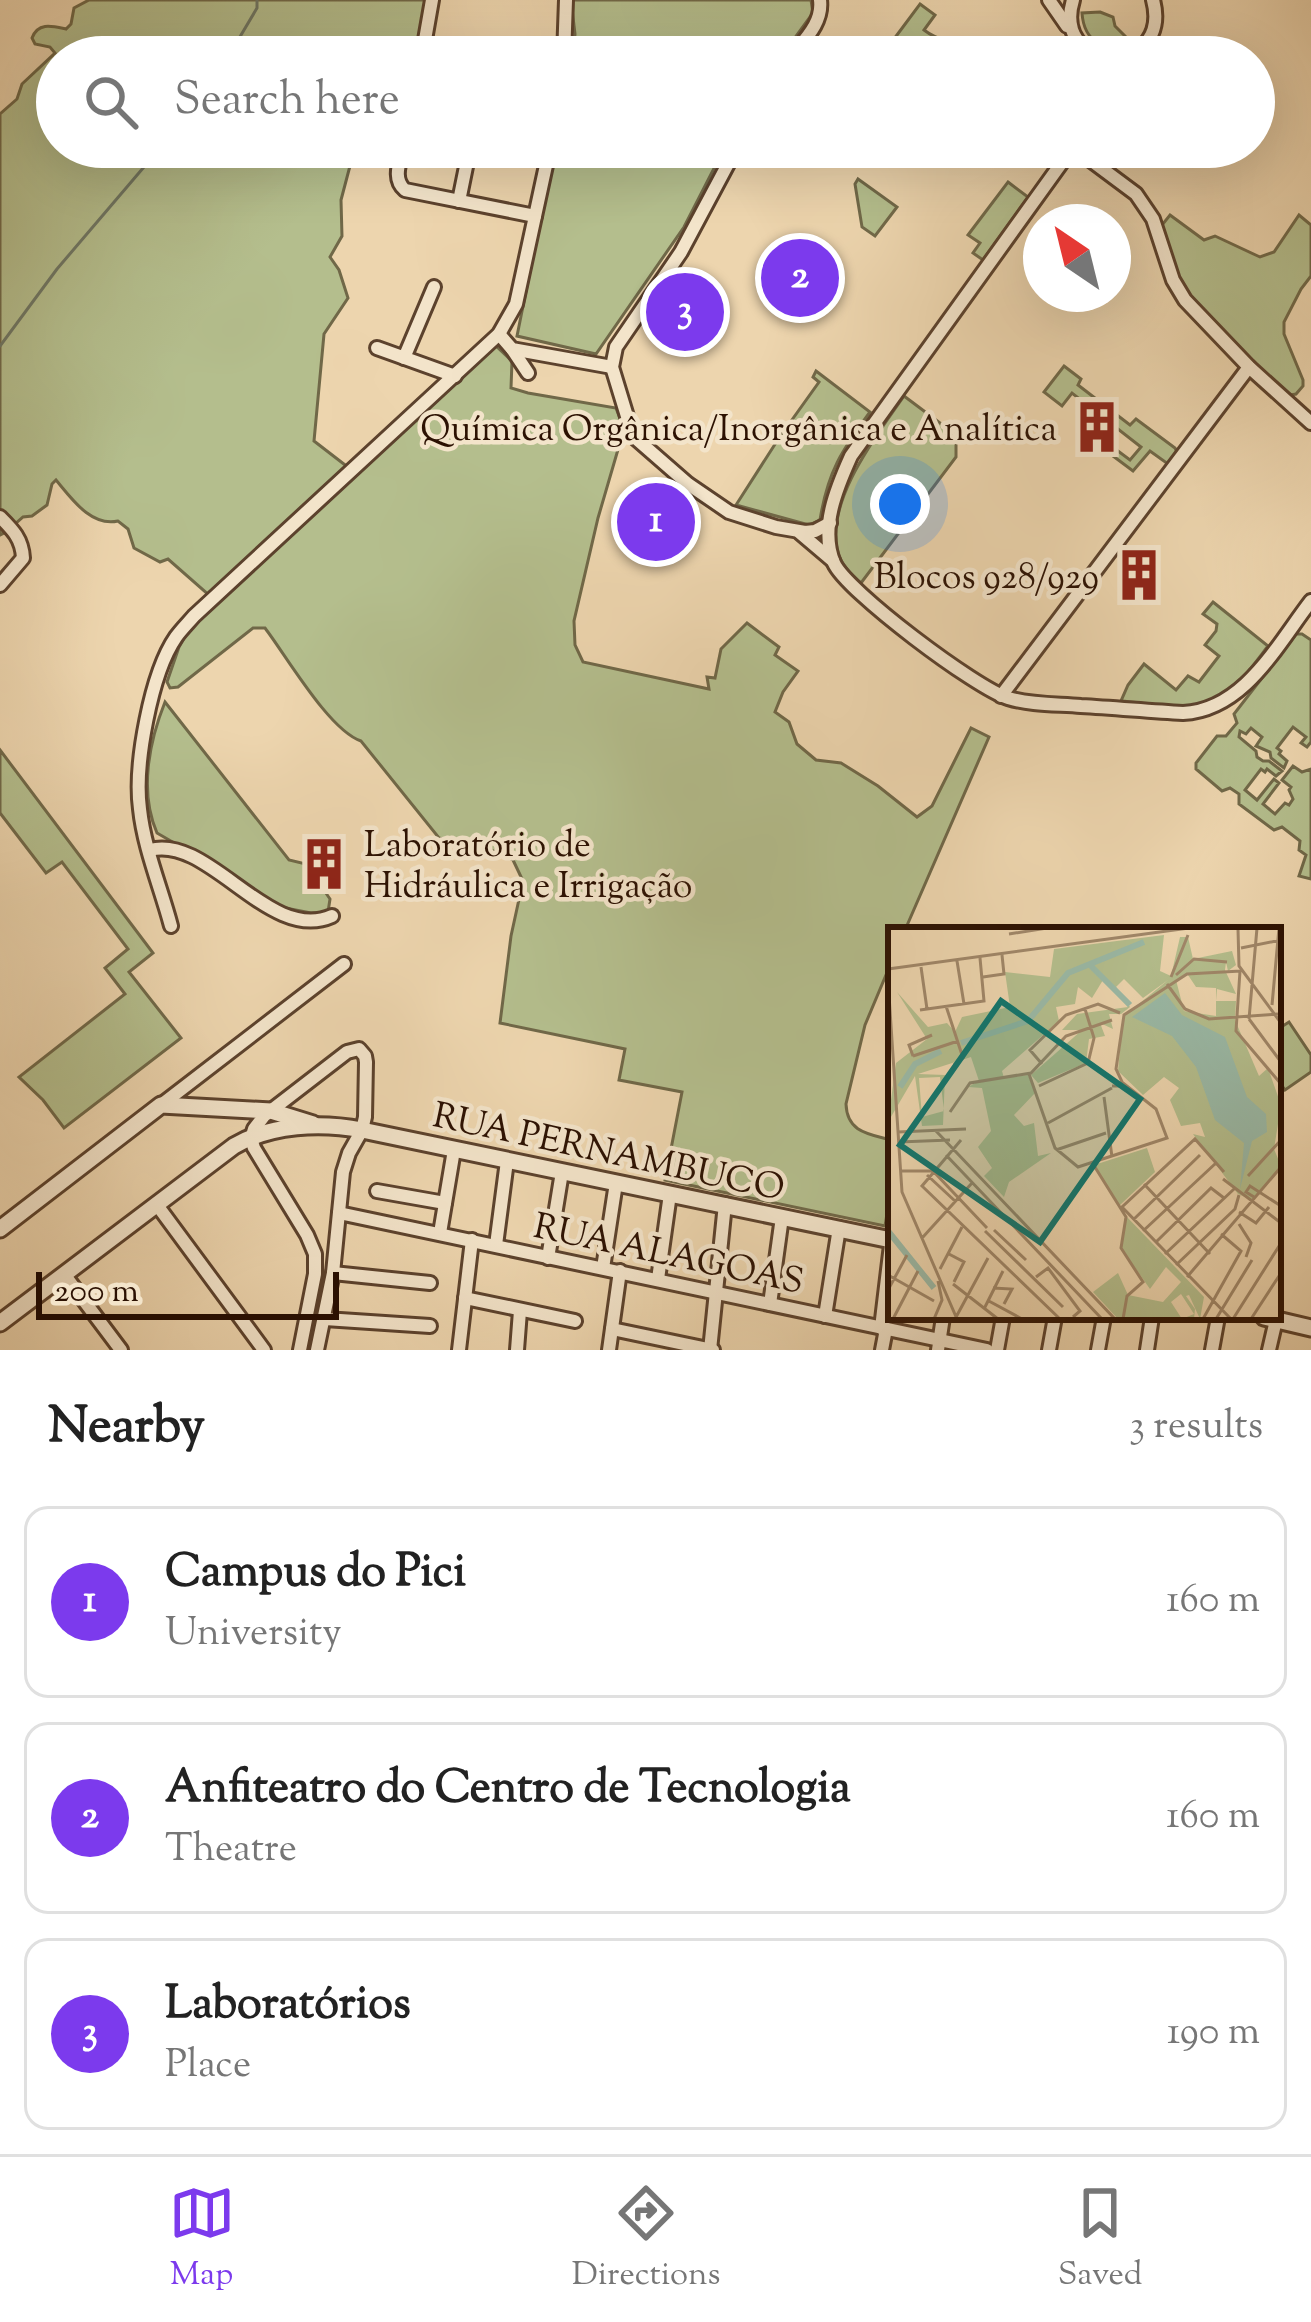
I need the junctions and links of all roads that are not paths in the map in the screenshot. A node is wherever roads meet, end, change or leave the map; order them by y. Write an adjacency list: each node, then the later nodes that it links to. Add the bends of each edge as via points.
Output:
1 (432, 0): 7 (street)
2 (566, 0): 8 (street)
3 (820, 0): 9 (street)
4 (1049, 0): 10 (street)
5 (1073, 0): 11 (street)
6 (1154, 0): 12 (street)
7 (426, 36)
8 (565, 36)
9 (806, 36)
10 (1073, 36)
11 (1075, 36)
12 (1152, 36)
13 (400, 168): 19 (street, via 405,190)
14 (466, 168): 19 (street)
15 (546, 168): 20 (street)
16 (726, 168): 26 (street)
17 (1058, 168): 32 (street, via 851,456)
18 (1101, 168): 27 (street, via 1136,194 1185,300)
19 (459, 201): 20 (street)
20 (535, 217): 22 (street, via 516,304)
21 (434, 286): 25 (street)
22 (500, 334): 24 (street); 29 (street)
23 (376, 348): 25 (street)
24 (512, 349): 26 (street); 28 (street)
25 (404, 358): 29 (street)
26 (611, 367): 33 (street, via 641,446 729,512)
27 (1249, 368): 30 (street); 39 (street)
28 (528, 373)
29 (455, 376): 40 (street, via 176,638 139,769)
30 (1311, 423)
31 (0, 518): 35 (street, via 23,551)
32 (830, 523): 33 (street); 34 (street)
33 (794, 530): 34 (street)
34 (833, 561): 39 (street, via 865,599)
35 (0, 585)
36 (1311, 601): 37 (street)
37 (1297, 620): 38 (street); 39 (street, via 1241,691 1202,712)
38 (1311, 631)
39 (1001, 696)
40 (150, 850): 41 (street, via 174,848 293,917); 42 (street)
41 (332, 916)
42 (171, 926)
43 (344, 964): 44 (street)
44 (161, 1105): 45 (street, RUA PERNAMBUCO); 61 (street)
45 (272, 1111): 46 (street, RUA PERNAMBUCO); 47 (street, via 359,1049 366,1062); 48 (street)
46 (314, 1124): 47 (street, RUA PERNAMBUCO); 48 (street, RUA PERNAMBUCO)
47 (362, 1130): 49 (street, RUA PERNAMBUCO); 58 (street, via 346,1163)
48 (251, 1139): 57 (street, RUA PERNAMBUCO); 96 (street, via 315,1254)
49 (454, 1150): 50 (street, RUA PERNAMBUCO); 55 (street)
50 (507, 1162): 51 (street, RUA PERNAMBUCO); 65 (street)
51 (562, 1172): 52 (street, RUA PERNAMBUCO); 66 (street)
52 (616, 1183): 54 (street, RUA PERNAMBUCO); 67 (street)
53 (376, 1191): 55 (street)
54 (670, 1194): 56 (street, RUA PERNAMBUCO); 72 (street)
55 (445, 1204): 62 (street)
56 (725, 1204): 59 (street, RUA PERNAMBUCO); 74 (street)
57 (157, 1205): 70 (street, RUA PERNAMBUCO); 95 (street)
58 (339, 1213): 62 (street, RUA ALAGOAS); 69 (street)
59 (782, 1216): 60 (street, RUA PERNAMBUCO); 76 (street)
60 (839, 1228): 64 (street, RUA PERNAMBUCO); 78 (street)
61 (0, 1229)
62 (440, 1233): 63 (street, RUA ALAGOAS)
63 (472, 1240): 65 (street, RUA ALAGOAS); 75 (street)
64 (888, 1242)
65 (496, 1245): 66 (street, RUA ALAGOAS)
66 (548, 1258): 67 (street, RUA ALAGOAS)
67 (603, 1268): 68 (street, RUA ALAGOAS)
68 (620, 1271): 72 (street, RUA ALAGOAS); 91 (street)
69 (333, 1273): 73 (street); 79 (street)
70 (64, 1274): 88 (street, RUA PERNAMBUCO); 94 (street)
71 (888, 1275): 92 (street)
72 (658, 1279): 74 (street, RUA ALAGOAS)
73 (430, 1282)
74 (716, 1292): 76 (street, RUA ALAGOAS); 101 (street)
75 (465, 1298): 77 (street); 98 (street)
76 (770, 1304): 78 (street, RUA ALAGOAS)
77 (520, 1311): 87 (street); 99 (street)
78 (825, 1316): 92 (street, RUA ALAGOAS)
79 (325, 1319): 89 (street); 97 (street)
80 (1002, 1320): 104 (street)
81 (1054, 1320): 105 (street)
82 (1103, 1320): 106 (street)
83 (1152, 1320): 107 (street)
84 (1217, 1320): 108 (street)
85 (1270, 1320): 109 (street)
86 (1278, 1320): 90 (street)
87 (575, 1321)
88 (0, 1323)
89 (430, 1326)
90 (1311, 1328)
91 (612, 1329): 100 (street); 101 (street)
92 (883, 1329): 93 (street, RUA ALAGOAS); 102 (street)
93 (939, 1345): 103 (street, RUA ALAGOAS)
94 (121, 1350)
95 (264, 1350)
96 (300, 1350)
97 (317, 1350)
98 (459, 1350)
99 (517, 1350)
100 (609, 1350)
101 (711, 1350)
102 (882, 1350)
103 (987, 1350)
104 (997, 1350)
105 (1049, 1350)
106 (1098, 1350)
107 (1147, 1350)
108 (1212, 1350)
109 (1269, 1350)

